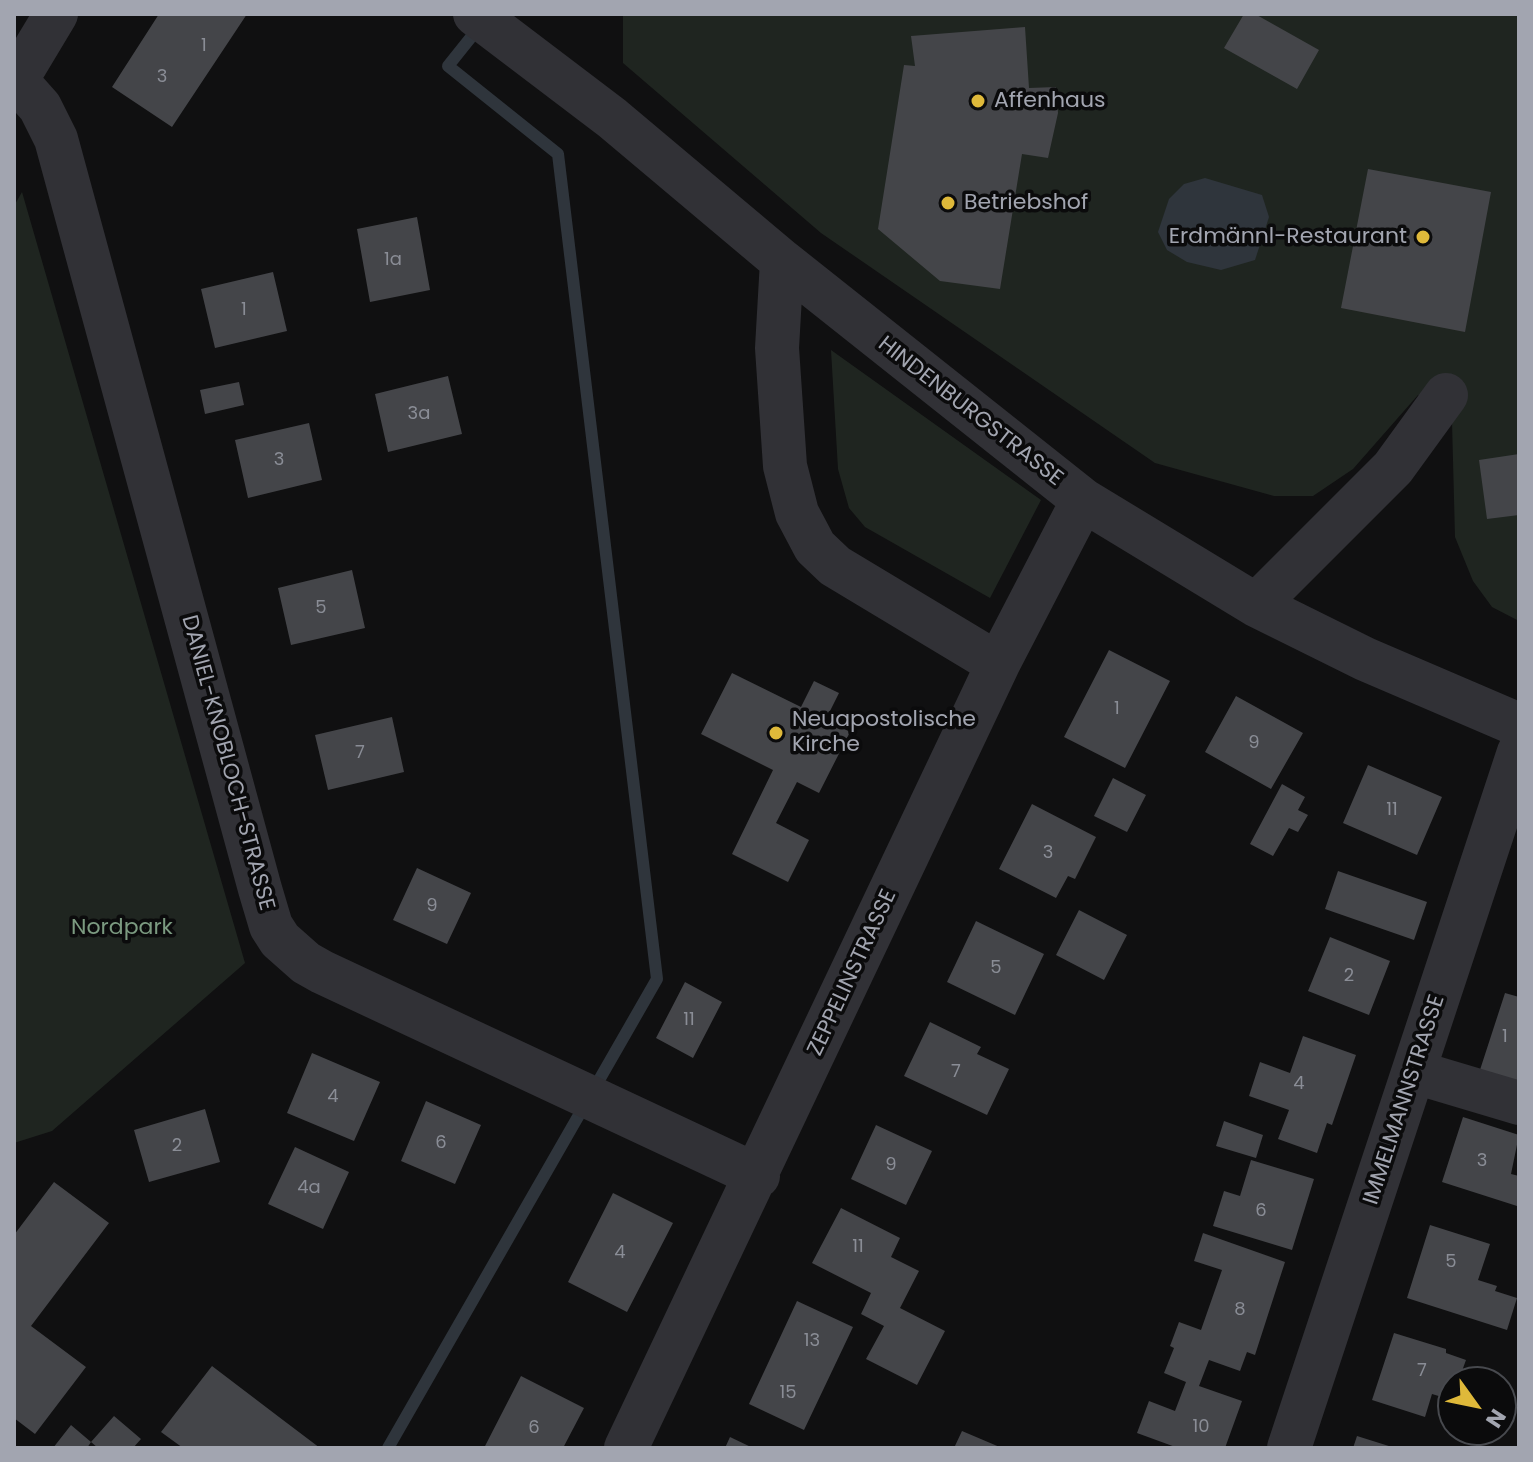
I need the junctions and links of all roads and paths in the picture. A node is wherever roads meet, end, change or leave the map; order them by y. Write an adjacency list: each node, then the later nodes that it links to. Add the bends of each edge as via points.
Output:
1 (56, 14): 3 (street)
2 (489, 24): 4 (street, HINDENBURGSTRASSE, via 612,118)
3 (15, 82): 13 (street, DANIEL-KNOBLOCH-STRASSE, via 40,107 56,139 271,926 298,957 322,972)
4 (782, 261): 6 (street, HINDENBURGSTRASSE); 8 (street, via 777,348 785,466 797,513 815,547 835,566)
5 (1446, 395): 7 (street, via 1393,468)
6 (1083, 500): 7 (street, HINDENBURGSTRASSE); 8 (street, ZEPPELINSTRASSE)
7 (1256, 605): 9 (street, HINDENBURGSTRASSE)
8 (998, 664): 13 (street, ZEPPELINSTRASSE)
9 (1519, 725)
10 (1519, 752): 11 (street, IMMELMANNSTRASSE)
11 (1415, 1072): 12 (street); 15 (street, IMMELMANNSTRASSE)
12 (1519, 1103)
13 (758, 1176): 14 (street, ZEPPELINSTRASSE)
14 (626, 1448)
15 (1289, 1448)

